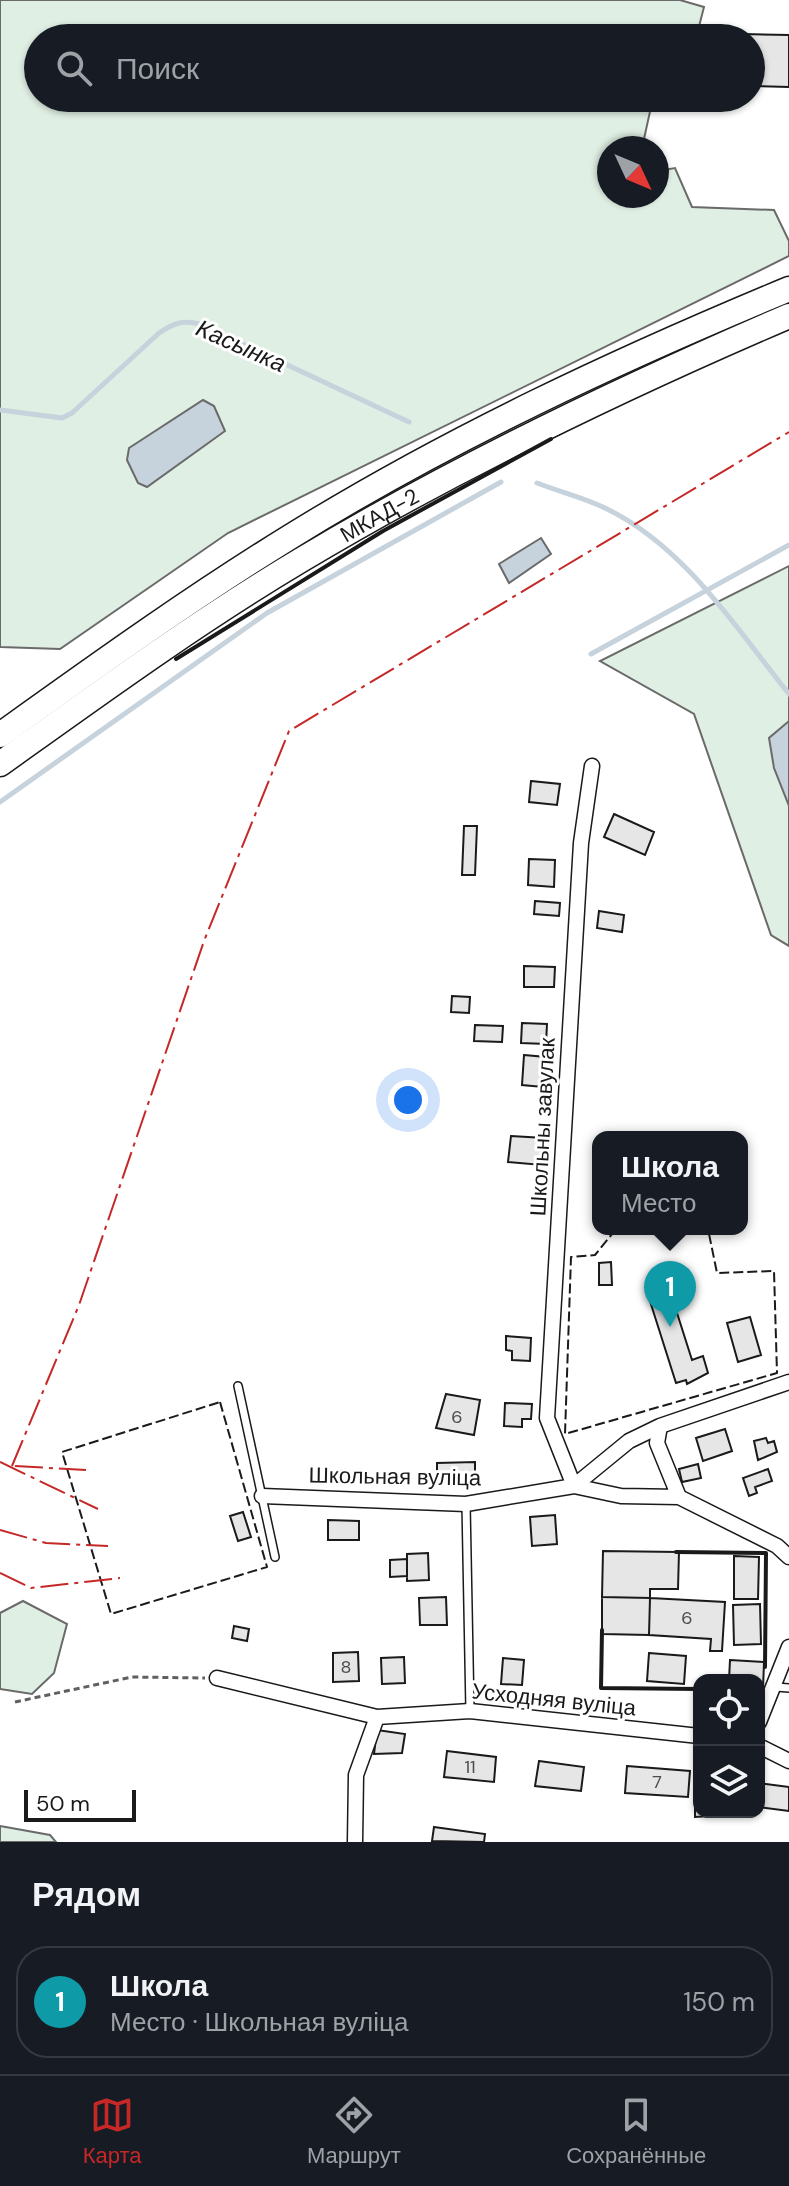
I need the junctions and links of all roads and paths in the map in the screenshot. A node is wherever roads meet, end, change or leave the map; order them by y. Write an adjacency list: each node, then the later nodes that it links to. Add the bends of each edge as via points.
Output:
1 (789, 289): 3 (highway, via 605,370 428,457 269,550)
2 (789, 316): 4 (highway, МКАД-2, via 623,387 302,559)
3 (0, 735)
4 (0, 764)
5 (592, 766): 9 (street, Школьны завулак, via 581,843 547,1418)
6 (789, 1382): 8 (street, Школьная вуліца)
7 (238, 1386): 10 (lane)
8 (660, 1426): 9 (street, Школьная вуліца, via 629,1441); 11 (street, via 657,1443)
9 (574, 1486): 11 (street, via 621,1496); 12 (street, Школьная вуліца)
10 (262, 1496): 12 (street, Школьная вуліца); 13 (lane)
11 (679, 1497): 14 (street)
12 (466, 1504): 19 (lane)
13 (275, 1557)
14 (789, 1557)
15 (789, 1647): 17 (street)
16 (217, 1678): 18 (path, via 132,1677); 21 (street, Усходняя вуліца)
17 (782, 1687): 20 (street)
18 (15, 1702)
19 (470, 1711): 21 (street, Усходняя вуліца); 22 (street, Усходняя вуліца)
20 (765, 1713)
21 (377, 1717): 25 (street, via 356,1775)
22 (693, 1735)
23 (765, 1749): 24 (street)
24 (789, 1761)
25 (355, 1842)

